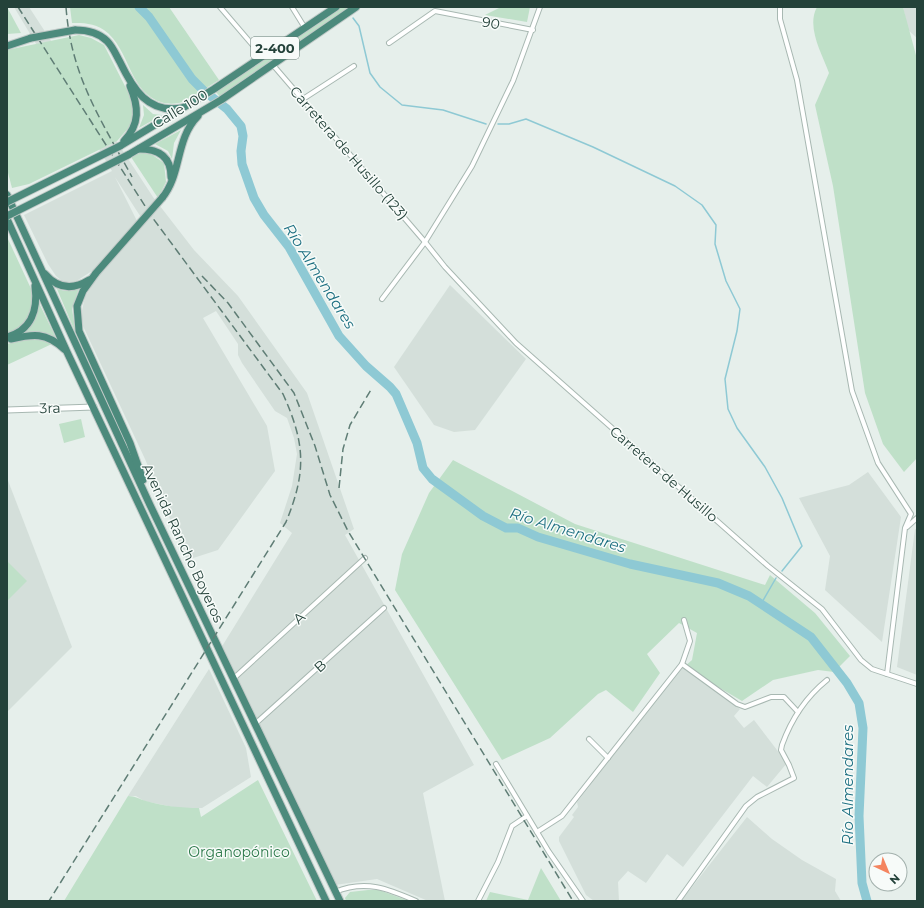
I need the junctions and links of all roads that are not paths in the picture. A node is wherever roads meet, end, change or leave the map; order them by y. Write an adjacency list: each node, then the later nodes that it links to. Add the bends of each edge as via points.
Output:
1 (220, 7): 13 (street)
2 (292, 7): 7 (street)
3 (336, 7): 7 (highway, Calle 100 / 2-400)
4 (356, 7): 14 (highway, Calle 100 / 2-400)
5 (540, 7): 8 (street)
6 (780, 7): 38 (street, via 780,19 797,80 852,391 878,463 911,514)
7 (305, 28): 13 (highway, Calle 100 / 2-400)
8 (532, 30): 11 (street, 90, via 435,11); 26 (street, via 513,81 472,166)
9 (31, 38): 10 (highway); 12 (highway); 16 (highway, bridge, via 76,30 89,31 104,38 112,47)
10 (7, 42)
11 (389, 43)
12 (7, 46)
13 (262, 56): 18 (highway, Calle 100 / 2-400)
14 (273, 65): 17 (street, Carretera de Husillo (123)); 19 (highway, Calle 100 / 2-400)
15 (354, 66): 17 (street)
16 (125, 73): 18 (highway, via 140,95 151,104 173,109); 20 (highway, via 135,99 137,116 134,127)
17 (303, 99): 26 (street, Carretera de Husillo (123))
18 (186, 107): 20 (highway, Calle 100 / 2-400)
19 (203, 111): 21 (highway, Calle 100 / 2-400); 23 (highway, via 185,134 171,186)
20 (120, 146): 24 (highway, Calle 100 / 2-400, bridge)
21 (139, 149): 23 (highway, via 157,151 169,162 171,179); 25 (highway, Calle 100 / 2-400, bridge)
22 (7, 188): 24 (highway, Avenida Rancho Boyeros)
23 (162, 198): 29 (highway, bridge)
24 (8, 199): 27 (highway, Avenida Rancho Boyeros)
25 (7, 218): 28 (highway, Avenida Rancho Boyeros)
26 (425, 242): 30 (street); 43 (street, Carretera de Husillo, via 516,344 768,566 822,609 861,660 872,669)
27 (35, 257): 29 (highway, via 49,279 62,286 75,287); 36 (highway, Avenida Rancho Boyeros)
28 (31, 272): 31 (highway, via 36,292 34,315 25,328); 33 (highway, Avenida Rancho Boyeros)
29 (96, 273): 36 (highway, via 80,298 76,313 78,327 130,443)
30 (382, 299)
31 (7, 337)
32 (7, 340): 33 (highway, via 29,334 37,335 55,342)
33 (67, 352): 34 (highway, Avenida Rancho Boyeros)
34 (94, 407): 35 (street, 3ra); 55 (highway, Avenida Rancho Boyeros)
35 (7, 410)
36 (150, 505): 44 (highway, Avenida Rancho Boyeros)
37 (917, 518): 38 (street)
38 (905, 528): 43 (street)
39 (364, 558): 44 (street, A)
40 (384, 608): 48 (street, B)
41 (684, 620): 42 (street, via 690,641)
42 (682, 664): 47 (street, via 737,704 746,707 771,697 784,697); 50 (street)
43 (887, 674): 46 (street, Carretera de Husillo)
44 (233, 679): 48 (highway, Avenida Rancho Boyeros)
45 (827, 680): 47 (street, via 815,690)
46 (917, 684)
47 (798, 712): 60 (street, via 781,750 794,778 757,797 746,806)
48 (255, 724): 54 (highway, Avenida Rancho Boyeros)
49 (589, 739): 50 (street)
50 (608, 758): 53 (street, via 562,816)
51 (496, 764): 52 (street)
52 (527, 816): 53 (street); 58 (street, via 512,826 498,862)
53 (537, 832): 59 (street)
54 (335, 892): 56 (highway, Avenida Rancho Boyeros); 57 (street, via 343,888 376,886)
55 (326, 901)
56 (340, 901)
57 (416, 901)
58 (478, 901)
59 (583, 901)
60 (678, 901)

